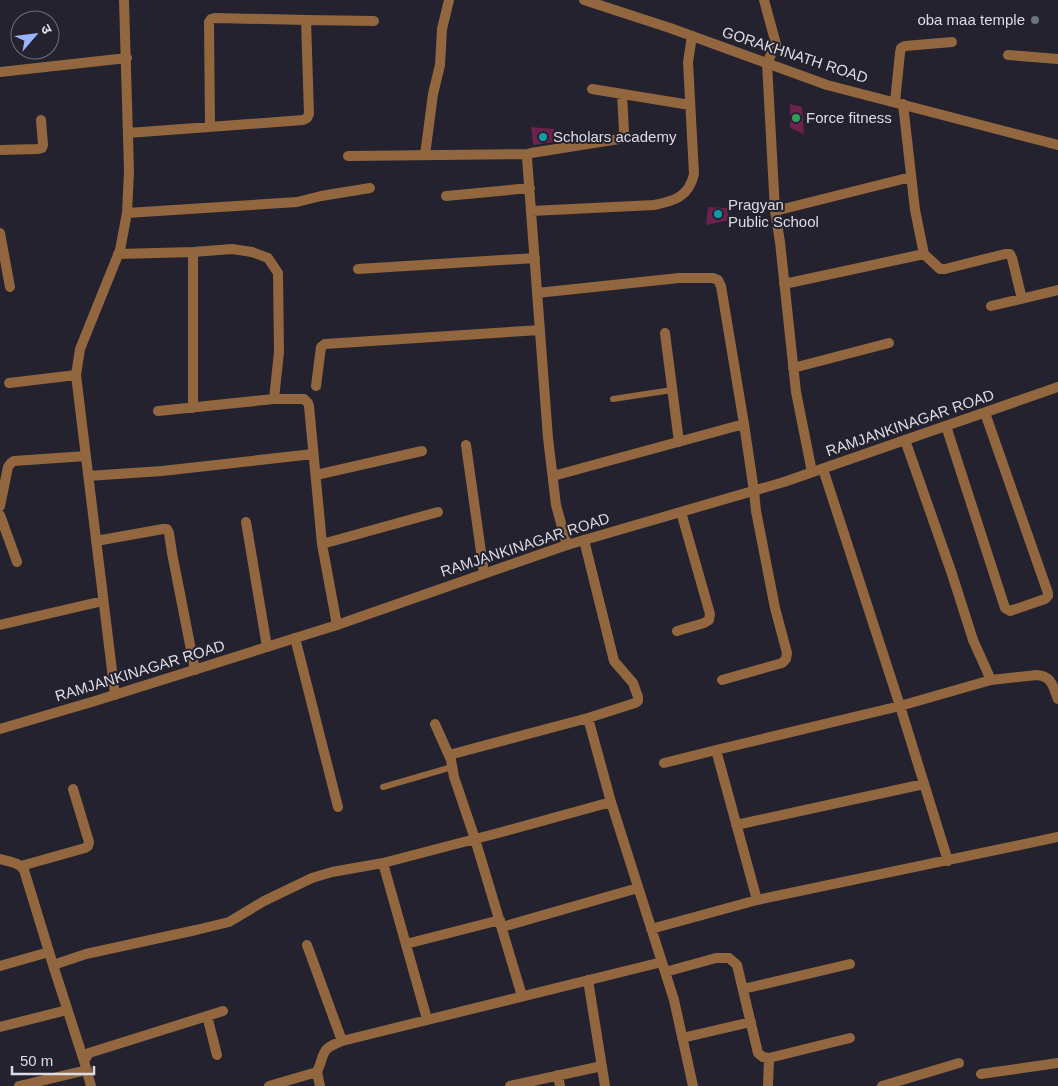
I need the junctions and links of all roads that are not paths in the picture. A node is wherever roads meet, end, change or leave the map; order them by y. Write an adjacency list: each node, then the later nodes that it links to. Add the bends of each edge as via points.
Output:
1 (124, 0): 10 (street)
2 (450, 0): 24 (street, via 442,29 440,65)
3 (584, 0): 7 (street, GORAKHNATH ROAD)
4 (764, 0): 12 (street, via 776,44)
5 (306, 20): 6 (street); 19 (street, via 307,118); 19 (street, via 211,19)
6 (374, 21)
7 (692, 36): 12 (street, GORAKHNATH ROAD); 17 (street, via 688,62)
8 (952, 42): 16 (street, via 901,48)
9 (1008, 55): 11 (street)
10 (127, 58): 13 (street); 20 (street)
11 (1058, 59)
12 (767, 63): 16 (street, GORAKHNATH ROAD, via 827,85); 31 (street)
13 (0, 72)
14 (592, 89): 15 (street)
15 (622, 94): 17 (street); 23 (street, via 624,132 619,138)
16 (899, 103): 21 (street, GORAKHNATH ROAD); 26 (street)
17 (690, 105): 30 (street, via 694,174 691,186 684,194 668,203 654,205)
18 (41, 120): 22 (street, via 42,148)
19 (210, 127): 20 (street)
20 (128, 134): 32 (street)
21 (1058, 145)
22 (0, 150)
23 (528, 154): 24 (street); 28 (street)
24 (425, 155): 25 (street)
25 (348, 156)
26 (911, 177): 31 (street); 36 (street)
27 (370, 188): 32 (street, via 297,202)
28 (530, 188): 29 (street); 30 (street)
29 (446, 196)
30 (531, 210): 37 (street)
31 (775, 211): 39 (street)
32 (127, 212): 35 (street)
33 (0, 233): 40 (street)
34 (193, 252): 35 (street); 54 (street, via 232,249 252,252 268,258 278,273 279,352); 56 (street)
35 (118, 254): 49 (street, via 80,349)
36 (924, 254): 39 (street); 43 (street, via 940,269 945,269 1010,254)
37 (535, 258): 38 (street); 42 (street)
38 (358, 268)
39 (784, 284): 48 (street)
40 (10, 287)
41 (1058, 290): 43 (street)
42 (537, 293): 45 (street); 59 (street, via 680,278 718,280)
43 (1022, 299): 44 (street)
44 (991, 306)
45 (540, 330): 51 (street, via 325,344 320,347); 71 (street)
46 (665, 333): 53 (street)
47 (889, 343): 48 (street)
48 (793, 368): 68 (street)
49 (76, 375): 50 (street); 66 (street)
50 (9, 383)
51 (316, 386)
52 (1058, 387): 58 (street, RAMJANKINAGAR ROAD)
53 (672, 390): 55 (lane); 62 (street)
54 (274, 399): 56 (street); 65 (street, via 304,400 308,403)
55 (613, 399)
56 (193, 408): 57 (street)
57 (158, 411)
58 (985, 412): 60 (street, RAMJANKINAGAR ROAD); 60 (street, via 1048,593 1045,599 1010,612 1005,608)
59 (744, 424): 62 (street); 72 (street)
60 (946, 426): 61 (street, RAMJANKINAGAR ROAD)
61 (905, 440): 67 (street, RAMJANKINAGAR ROAD); 92 (street, via 973,640)
62 (679, 442): 71 (street)
63 (466, 445): 83 (street)
64 (422, 451): 69 (street)
65 (314, 454): 69 (street); 70 (street)
66 (86, 456): 70 (street); 73 (street, via 14,461 8,467)
67 (823, 469): 68 (street, RAMJANKINAGAR ROAD); 95 (street)
68 (812, 472): 72 (street, RAMJANKINAGAR ROAD)
69 (316, 475): 80 (street)
70 (88, 476): 78 (street)
71 (553, 476): 81 (street, via 556,505)
72 (754, 491): 75 (street, RAMJANKINAGAR ROAD); 91 (street, via 786,659 782,663)
73 (0, 506)
74 (438, 512): 80 (street)
75 (681, 512): 79 (street, RAMJANKINAGAR ROAD); 87 (street, via 710,614 704,623)
76 (0, 515): 82 (street)
77 (246, 522): 89 (street)
78 (96, 540): 84 (street); 90 (street, via 166,529)
79 (584, 540): 81 (street, RAMJANKINAGAR ROAD); 96 (street, via 614,660 633,683 638,697 635,703)
80 (322, 544): 86 (street)
81 (567, 545): 83 (street, RAMJANKINAGAR ROAD)
82 (17, 562)
83 (484, 574): 86 (street, RAMJANKINAGAR ROAD)
84 (103, 601): 85 (street); 93 (street)
85 (0, 625)
86 (337, 625): 88 (street, RAMJANKINAGAR ROAD)
87 (677, 631)
88 (295, 638): 89 (street, RAMJANKINAGAR ROAD); 107 (street)
89 (267, 647): 90 (street, RAMJANKINAGAR ROAD)
90 (195, 670): 93 (street, RAMJANKINAGAR ROAD)
91 (722, 680)
92 (990, 680): 94 (street, via 1044,676 1049,679); 95 (street)
93 (115, 695): 98 (street, RAMJANKINAGAR ROAD)
94 (1058, 699)
95 (900, 706): 99 (street); 103 (street)
96 (588, 718): 100 (street); 106 (street)
97 (435, 724): 100 (street)
98 (0, 730)
99 (716, 750): 101 (street); 108 (street)
100 (449, 755): 102 (street)
101 (664, 763)
102 (452, 767): 104 (lane); 110 (street)
103 (924, 784): 108 (street); 112 (street)
104 (383, 787)
105 (73, 789): 114 (street, via 88,846)
106 (611, 802): 110 (street); 115 (street)
107 (338, 807)
108 (736, 826): 116 (street)
109 (1058, 838): 112 (street)
110 (476, 839): 113 (street); 117 (street)
111 (0, 859): 114 (street)
112 (948, 860): 116 (street)
113 (383, 862): 119 (street); 123 (street, via 312,878 228,922 86,954)
114 (22, 866): 121 (street)
115 (638, 888): 117 (street); 118 (street)
116 (757, 900): 118 (street)
117 (501, 924): 119 (street); 128 (street)
118 (651, 929): 125 (street)
119 (406, 944): 132 (street)
120 (307, 945): 137 (street)
121 (49, 952): 123 (street); 124 (street)
122 (850, 964): 127 (street)
123 (53, 965): 129 (street)
124 (0, 966)
125 (663, 967): 126 (street); 127 (street, via 728,958 737,965); 135 (street)
126 (588, 980): 128 (street); 143 (street)
127 (743, 990): 133 (street)
128 (522, 996): 132 (street)
129 (67, 1010): 134 (street); 142 (street)
130 (223, 1012): 131 (street)
131 (207, 1016): 138 (street); 142 (street, via 89,1053)
132 (427, 1019): 137 (street)
133 (751, 1022): 135 (street); 139 (street, via 758,1053)
134 (0, 1027)
135 (682, 1038): 154 (street)
136 (850, 1038): 139 (street)
137 (342, 1041): 144 (street, via 323,1053)
138 (217, 1056)
139 (769, 1058): 155 (street)
140 (1058, 1063): 145 (street)
141 (959, 1064): 156 (street)
142 (85, 1065): 147 (street); 148 (street)
143 (602, 1066): 146 (street); 153 (street)
144 (317, 1072): 149 (street); 150 (street)
145 (981, 1074)
146 (558, 1075): 151 (street); 152 (street)
147 (19, 1086)
148 (91, 1086)
149 (269, 1086)
150 (320, 1086)
151 (510, 1086)
152 (560, 1086)
153 (605, 1086)
154 (693, 1086)
155 (768, 1086)
156 (882, 1086)

